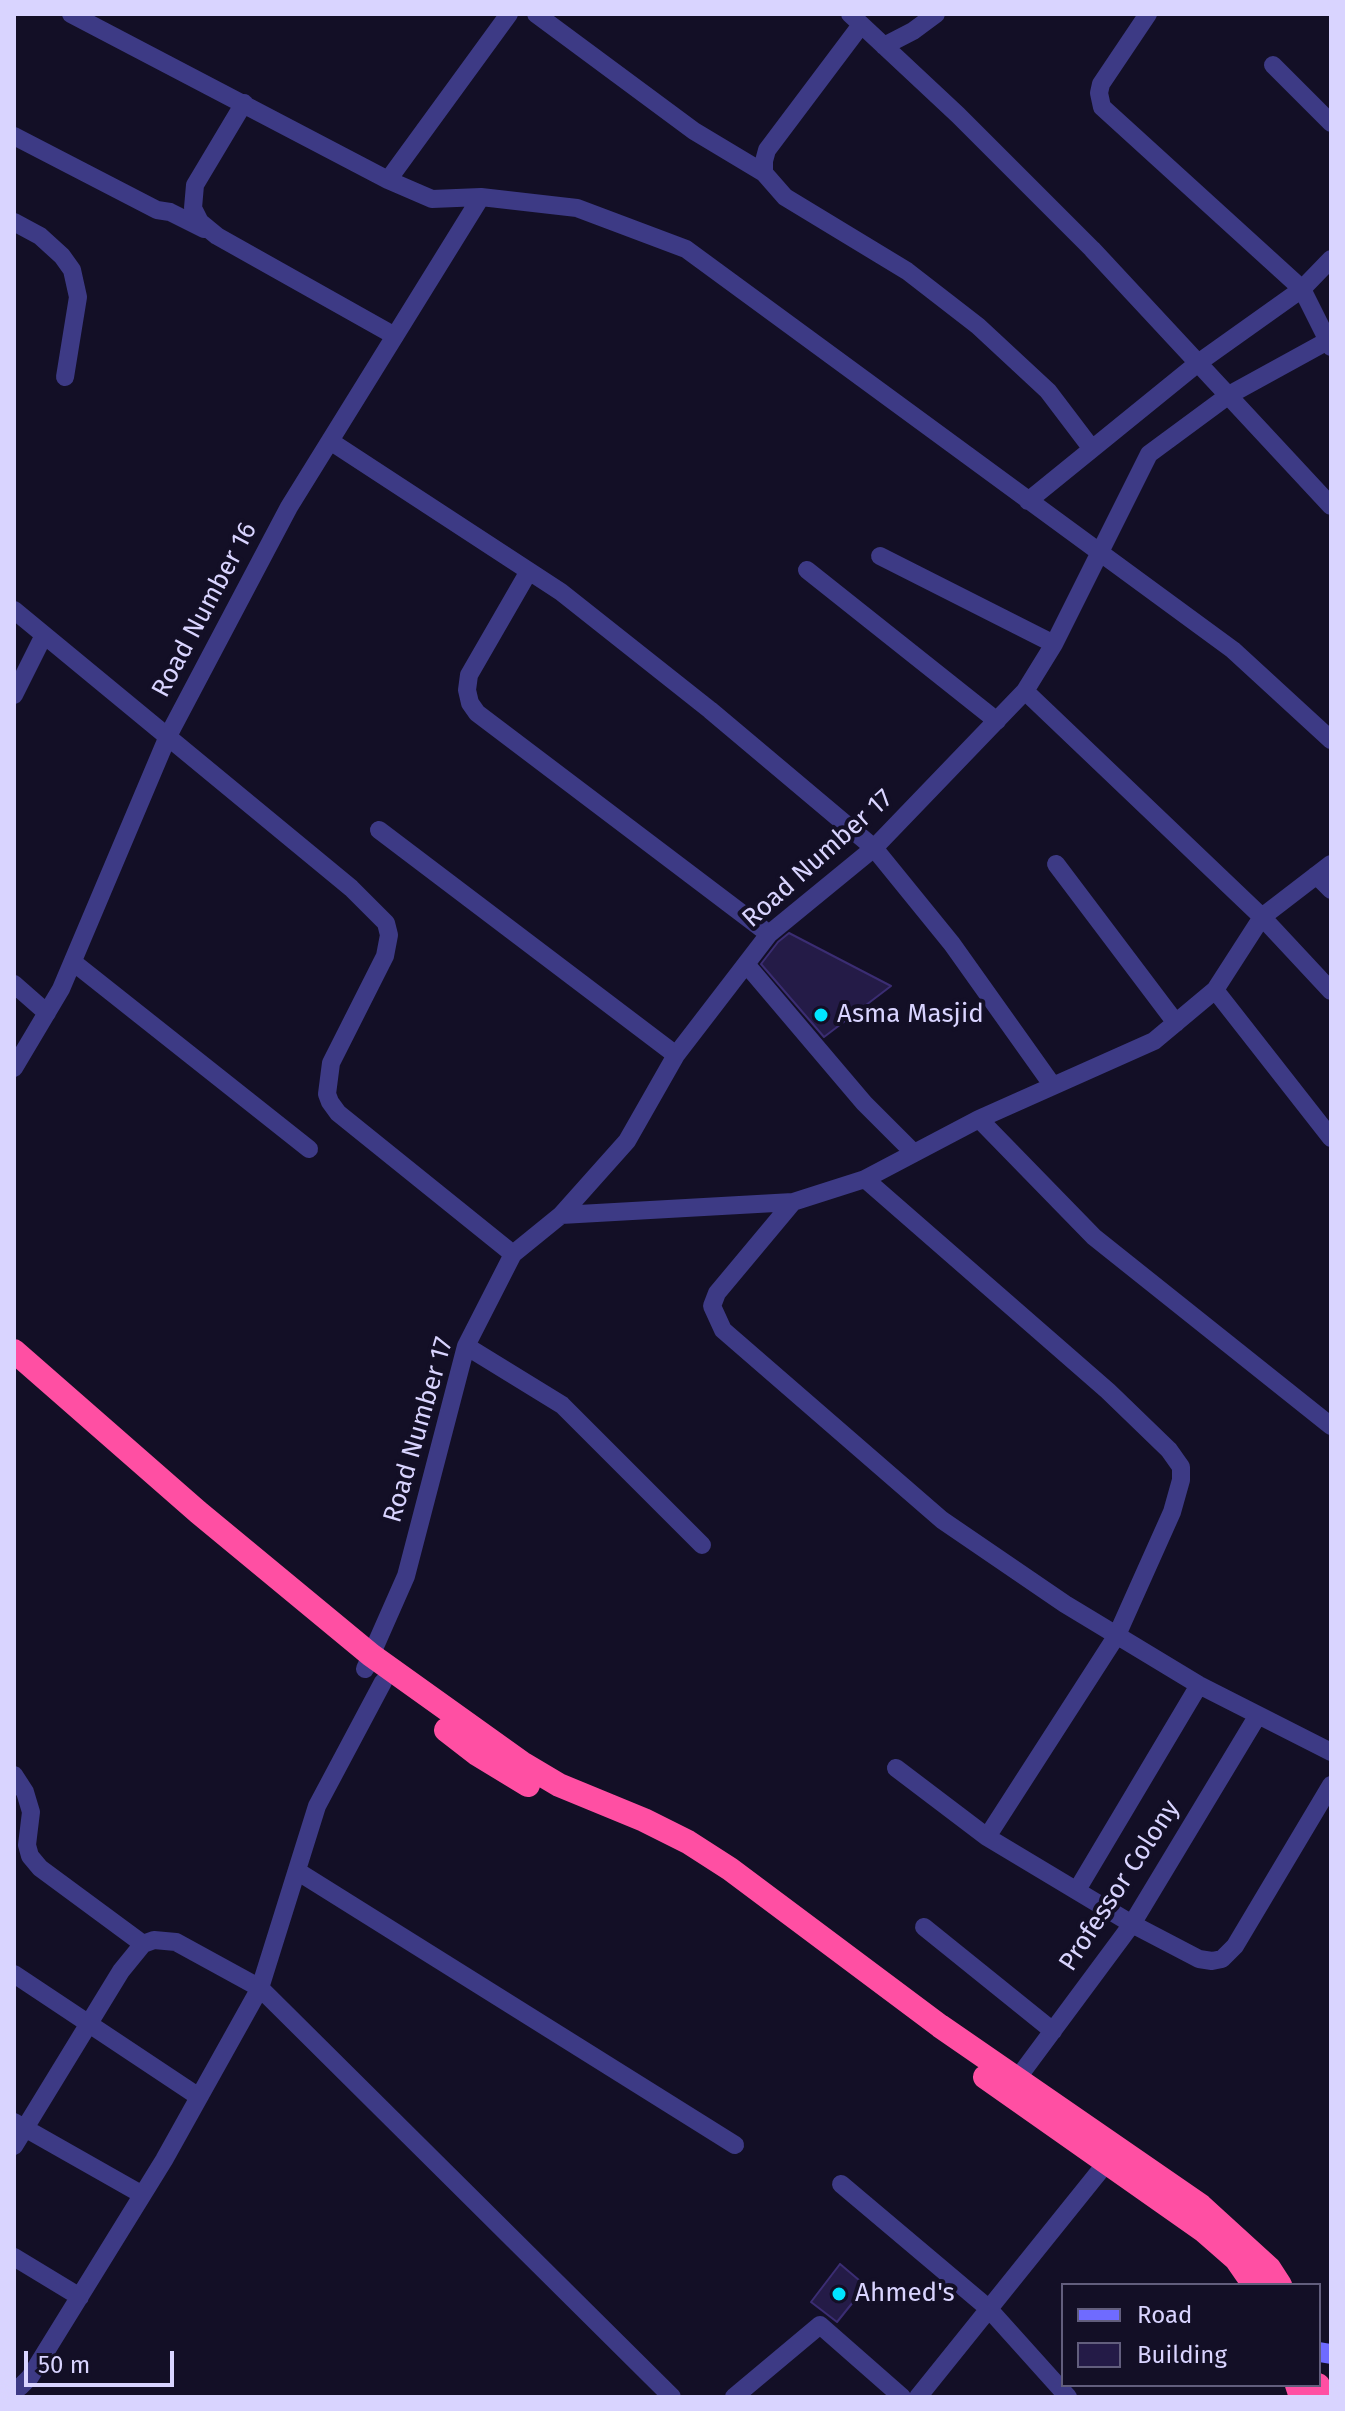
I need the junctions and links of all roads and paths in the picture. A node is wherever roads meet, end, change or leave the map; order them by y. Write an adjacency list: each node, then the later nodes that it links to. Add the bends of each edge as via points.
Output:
1 (71, 14): 9 (street)
2 (509, 14): 13 (street)
3 (536, 14): 12 (street, via 694,131)
4 (936, 14): 7 (street)
5 (1148, 14): 18 (street, via 1101,84 1102,107)
6 (855, 19): 7 (street); 12 (street, via 767,150)
7 (884, 46): 21 (street, via 1092,249)
8 (1273, 65): 10 (street)
9 (244, 103): 13 (street); 16 (street, via 195,185 193,208)
10 (1331, 123)
11 (14, 136): 16 (street)
12 (764, 173): 25 (street, via 785,197 907,271 978,326 1048,391)
13 (388, 180): 14 (street, via 432,199)
14 (481, 197): 19 (street, Road Number 16); 26 (street, via 577,208 686,249)
15 (14, 222): 22 (street, via 40,236 72,270 78,297)
16 (217, 236): 19 (street)
17 (1331, 259): 18 (street)
18 (1302, 289): 20 (street); 21 (street)
19 (395, 336): 24 (street, Road Number 16)
20 (1330, 343): 23 (street, Road Number 17)
21 (1198, 363): 23 (street); 25 (street)
22 (65, 377)
23 (1229, 395): 27 (street); 28 (street, Road Number 17, via 1149,454)
24 (330, 441): 31 (street); 38 (street, Road Number 16, via 289,507)
25 (1092, 449): 26 (street)
26 (1028, 501): 28 (street)
27 (1331, 506)
28 (1099, 554): 34 (street, Road Number 17); 39 (street, via 1233,650)
29 (880, 556): 34 (street)
30 (807, 570): 37 (street)
31 (529, 571): 41 (street, via 710,710); 46 (street, via 469,675 470,703)
32 (14, 610): 33 (street)
33 (44, 635): 36 (street); 38 (street)
34 (1054, 644): 35 (street, Road Number 17)
35 (1025, 691): 37 (street, Road Number 17); 45 (street)
36 (14, 695)
37 (997, 721): 41 (street, Road Number 17)
38 (168, 736): 47 (street, Road Number 16); 64 (street, via 386,923 385,956 331,1063 330,1102)
39 (1331, 740)
40 (379, 830): 54 (street)
41 (874, 848): 46 (street, Road Number 17); 56 (street, via 952,944)
42 (1056, 864): 53 (street)
43 (1324, 869): 44 (street); 45 (street)
44 (1331, 890)
45 (1262, 917): 50 (street); 51 (street)
46 (769, 934): 48 (street, Road Number 17)
47 (73, 962): 52 (street, Road Number 16); 59 (street)
48 (746, 964): 54 (street, Road Number 17); 60 (street, via 864,1103)
49 (14, 984): 52 (street)
50 (1215, 990): 53 (street); 58 (street)
51 (1331, 991)
52 (47, 1013): 55 (street, Road Number 16)
53 (1176, 1023): 56 (street, via 1154,1041)
54 (676, 1055): 63 (street, Road Number 17, via 627,1141)
55 (14, 1068)
56 (1053, 1086): 57 (street)
57 (979, 1119): 60 (street); 68 (street, via 1094,1237)
58 (1331, 1138)
59 (309, 1149)
60 (914, 1153): 61 (street)
61 (865, 1179): 62 (street); 70 (street, via 1108,1391 1181,1467 1172,1512)
62 (793, 1202): 63 (street); 70 (street, via 717,1293 712,1306 723,1330 942,1520)
63 (561, 1215): 64 (street, Road Number 17)
64 (513, 1254): 65 (street, Road Number 17)
65 (466, 1346): 69 (street, via 562,1405); 71 (street, Road Number 17, via 406,1576)
66 (14, 1351): 71 (highway)
67 (14, 1369): 71 (highway, via 303,1619)
68 (1331, 1426)
69 (702, 1545)
70 (1117, 1635): 72 (street); 78 (street)
71 (373, 1669): 79 (street, Road Number 17, via 317,1806); 88 (highway, via 559,1785 677,1836 730,1869); 93 (highway, via 516,1779 669,1849 709,1874)
72 (1199, 1685): 73 (street); 80 (street)
73 (1258, 1715): 74 (street); 81 (street, Professor Colony)
74 (1331, 1752)
75 (896, 1768): 78 (street)
76 (14, 1775): 83 (street, via 31,1812 30,1856)
77 (1331, 1785): 81 (street, via 1235,1946 1222,1959 1199,1959)
78 (987, 1837): 80 (street)
79 (297, 1871): 85 (street, Road Number 17); 91 (street)
80 (1077, 1890): 81 (street)
81 (1132, 1924): 87 (street, Professor Colony)
82 (924, 1927): 87 (street)
83 (143, 1944): 85 (street, via 176,1942); 86 (street)
84 (14, 1974): 86 (street)
85 (260, 1988): 89 (street, Road Number 17); 102 (street)
86 (89, 2026): 89 (street); 90 (street)
87 (1053, 2031): 88 (street, Professor Colony)
88 (1017, 2079): 98 (highway, via 1201,2206)
89 (199, 2097): 95 (street, Road Number 17)
90 (19, 2126): 92 (street); 95 (street)
91 (735, 2145)
92 (14, 2146)
93 (1107, 2162): 97 (highway, via 1204,2231 1236,2259); 100 (street)
94 (841, 2184): 100 (street)
95 (141, 2194): 99 (street, Road Number 17)
96 (14, 2257): 99 (street)
97 (1253, 2283)
98 (1279, 2283)
99 (80, 2297): 101 (street, Road Number 17, via 30,2377)
100 (988, 2308): 105 (street); 106 (street)
101 (14, 2388)
102 (672, 2397)
103 (734, 2397): 104 (street, via 820,2325)
104 (902, 2397)
105 (918, 2397)
106 (1068, 2397)

